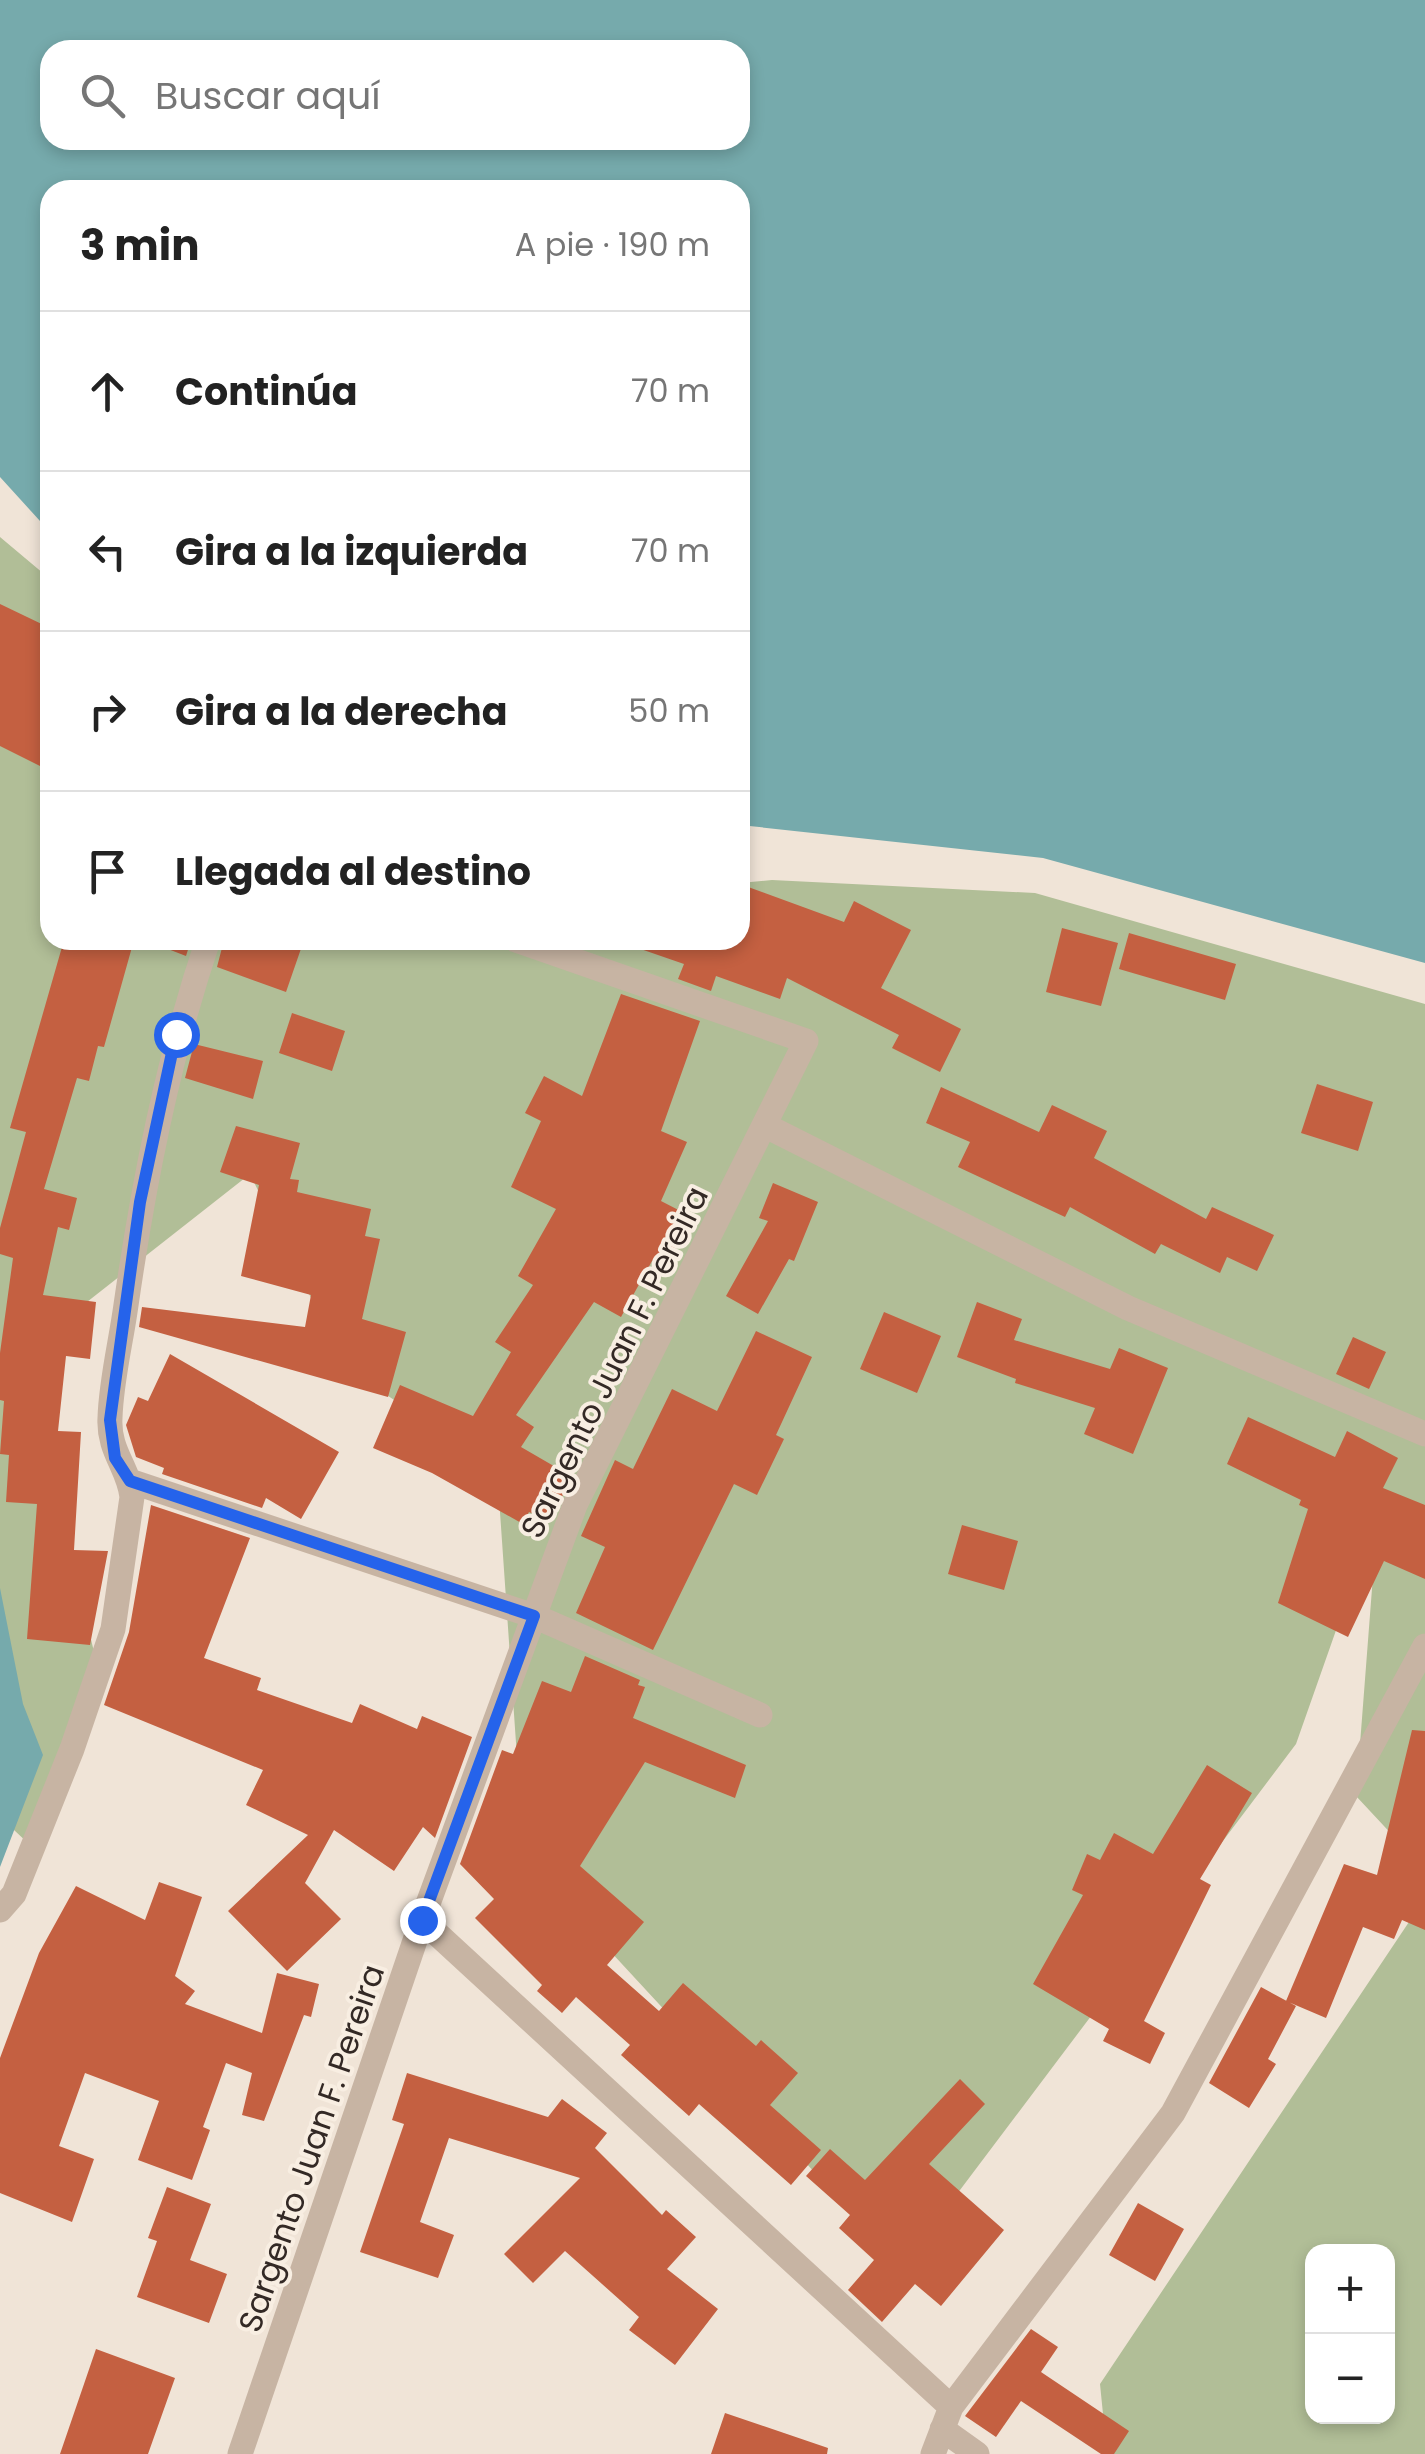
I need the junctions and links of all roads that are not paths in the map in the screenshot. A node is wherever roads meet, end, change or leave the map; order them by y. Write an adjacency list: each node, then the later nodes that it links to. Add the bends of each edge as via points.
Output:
1 (205, 950): 5 (street, via 176,1034 140,1202 110,1420 115,1458)
2 (545, 950): 3 (street, Sargento Juan F. Pereira, via 806,1041)
3 (764, 1124): 4 (street, via 1128,1308); 6 (street, Sargento Juan F. Pereira, via 574,1505)
4 (1425, 1434)
5 (130, 1481): 6 (street); 9 (street, via 113,1629 36,1840 14,1894)
6 (534, 1616): 8 (street); 10 (street, Sargento Juan F. Pereira)
7 (1425, 1646): 11 (street, via 1173,2113)
8 (760, 1715)
9 (0, 1910)
10 (422, 1920): 11 (street); 12 (street, Sargento Juan F. Pereira)
11 (946, 2418): 13 (street); 14 (street)
12 (240, 2454)
13 (933, 2454)
14 (977, 2454)

